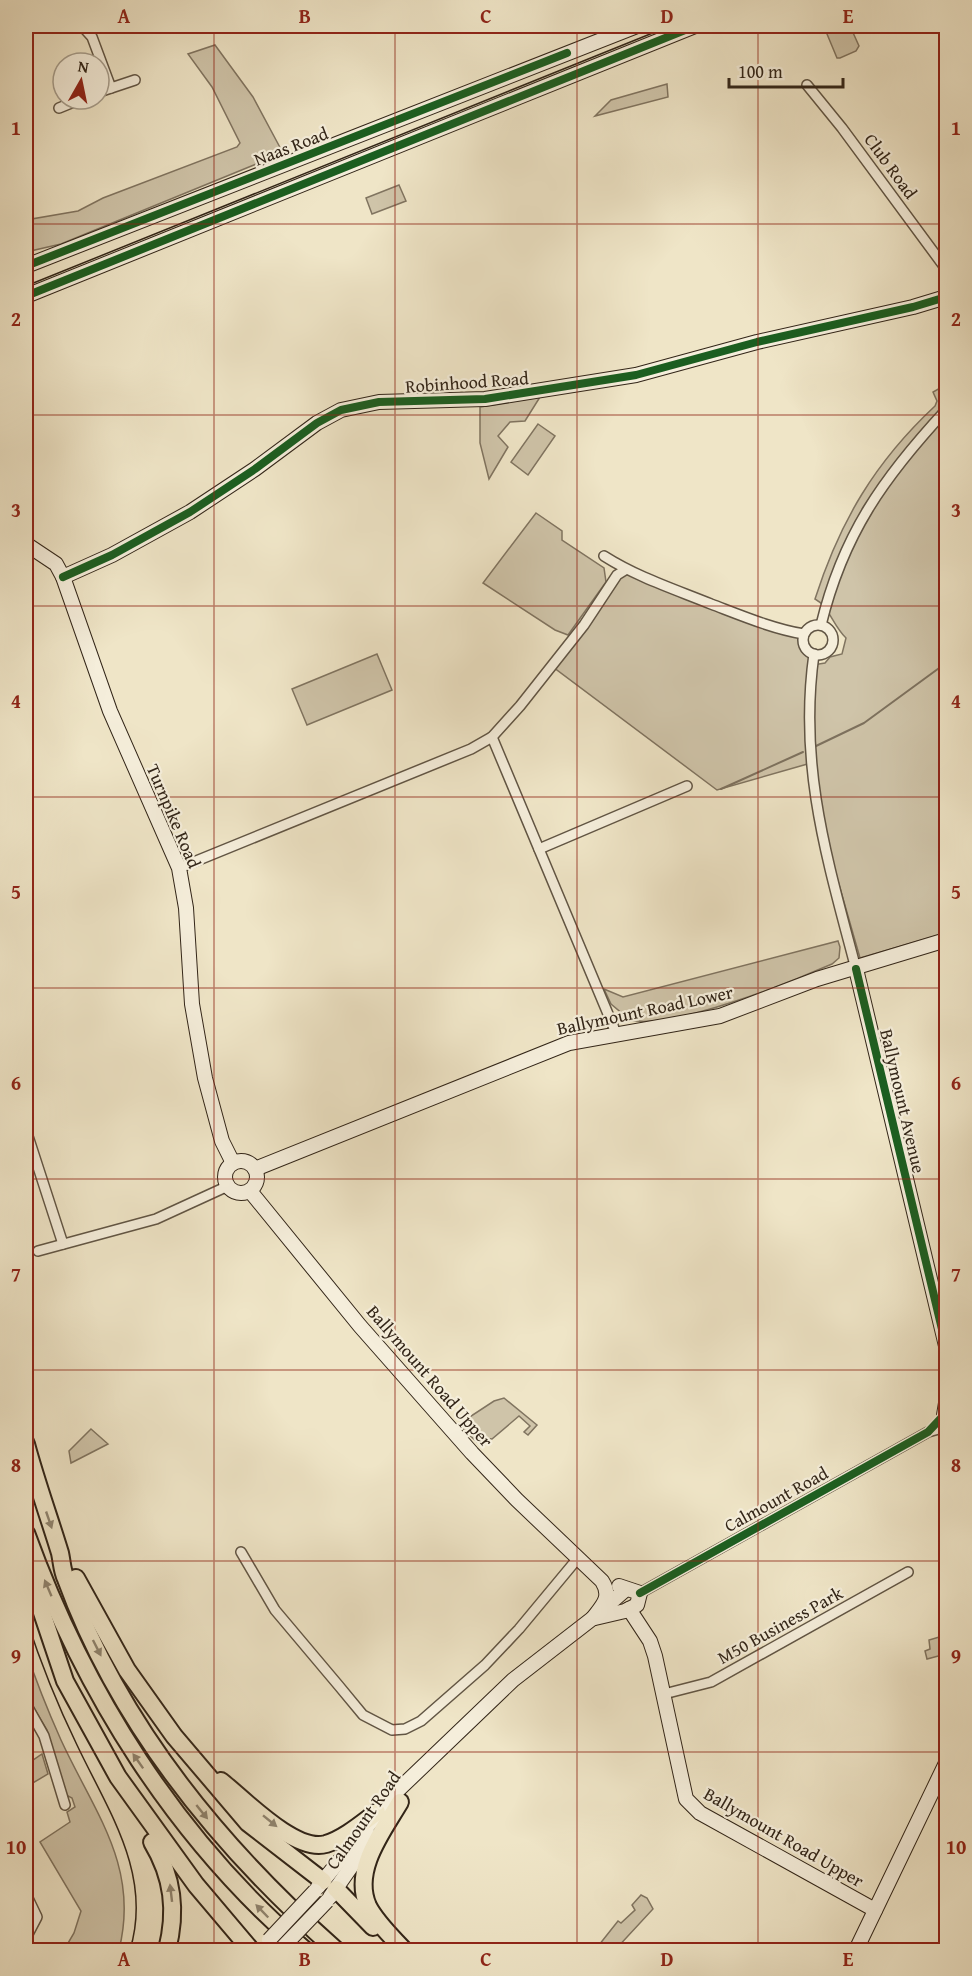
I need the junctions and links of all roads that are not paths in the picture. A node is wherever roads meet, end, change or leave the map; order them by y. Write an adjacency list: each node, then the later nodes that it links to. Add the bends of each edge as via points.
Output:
1 (82, 26): 4 (street)
2 (637, 26): 8 (street, Naas Road)
3 (695, 26): 10 (street)
4 (97, 51)
5 (135, 80): 7 (street)
6 (807, 85): 9 (street, Club Road)
7 (111, 88)
8 (26, 266)
9 (946, 269)
10 (26, 296)
11 (946, 297): 16 (street, Robinhood Road, via 636,375 485,399 388,402 341,410 190,512)
12 (946, 410): 17 (street, via 880,488 846,548)
13 (26, 544): 16 (street, Turnpike Road, via 56,564)
14 (604, 556): 15 (street)
15 (625, 570): 18 (street, via 738,614); 20 (street, via 617,575 585,626 544,678)
16 (63, 578): 23 (street, Turnpike Road, via 110,711)
17 (821, 625): 18 (street, via 811,626); 19 (street, via 832,633 833,644 826,653)
18 (804, 634): 19 (street, via 804,644)
19 (814, 654): 25 (street, via 808,712 812,777 822,836)
20 (492, 737): 22 (street); 23 (street)
21 (687, 786): 22 (street)
22 (539, 849): 26 (street)
23 (179, 868): 28 (street, Turnpike Road, via 186,908 192,1004 205,1078 222,1141)
24 (946, 939): 25 (street, Ballymount Road Lower)
25 (856, 969): 26 (street, Ballymount Road Lower, via 807,982 720,1016); 34 (street, Ballymount Avenue)
26 (616, 1033): 29 (street, Ballymount Road Lower, via 569,1043)
27 (26, 1130): 32 (street)
28 (233, 1163): 29 (street, via 248,1162); 30 (street, via 226,1171)
29 (255, 1169): 31 (street, via 256,1182)
30 (228, 1186): 31 (street, via 238,1192); 32 (street, via 156,1219)
31 (250, 1191): 40 (street, Ballymount Road Upper, via 360,1326 470,1450)
32 (63, 1244): 33 (street)
33 (38, 1251)
34 (946, 1346)
35 (946, 1417): 45 (street, Calmount Road, via 928,1432)
36 (26, 1444): 39 (highway, one-way to 39)
37 (26, 1533): 65 (highway, one-way to 37, via 235,1883 171,1807 134,1755 74,1649)
38 (241, 1552): 40 (street, via 275,1610 363,1715 392,1730 421,1721 485,1665)
39 (60, 1555): 51 (highway, via 76,1576 127,1670); 66 (highway, one-way to 66, via 71,1593 142,1729 256,1876)
40 (578, 1558): 43 (street, Ballymount Road Upper)
41 (26, 1565): 48 (highway)
42 (908, 1572): 49 (street, M50 Business Park, via 711,1682)
43 (596, 1574): 44 (street, Ballymount Road Upper); 47 (street, Ballymount Road Upper, via 609,1592)
44 (625, 1590): 45 (street, Ballymount Road Upper, via 631,1588); 47 (street, Calmount Road)
45 (640, 1593): 46 (street, via 638,1603)
46 (629, 1610): 47 (street, Calmount Road); 49 (street, Ballymount Road Upper, via 650,1641)
47 (593, 1618): 53 (street, Calmount Road, via 537,1660)
48 (65, 1681): 61 (highway, one-way to 48, via 173,1905 166,1868 90,1738); 62 (highway, via 137,1806)
49 (664, 1695): 59 (street, Ballymount Road Upper, via 683,1789 692,1806)
50 (26, 1704): 55 (street, via 44,1737)
51 (193, 1757): 56 (highway, one-way to 56, via 299,1841 324,1844); 57 (highway, via 248,1823)
52 (946, 1763): 59 (street)
53 (418, 1772): 54 (street, Calmount Road); 56 (street, Calmount Road)
54 (400, 1802): 57 (street, Calmount Road); 68 (highway, via 377,1841 364,1881 369,1907)
55 (65, 1805)
56 (377, 1812): 57 (street, Calmount Road)
57 (325, 1891): 63 (street, bridge); 64 (street, bridge); 67 (highway)
58 (26, 1894): 60 (street, via 37,1917)
59 (875, 1910): 69 (street, Ballymount Road Upper)
60 (26, 1938)
61 (168, 1950)
62 (251, 1950)
63 (259, 1950)
64 (280, 1950)
65 (305, 1950)
66 (336, 1950)
67 (396, 1950)
68 (404, 1950)
69 (856, 1950)

